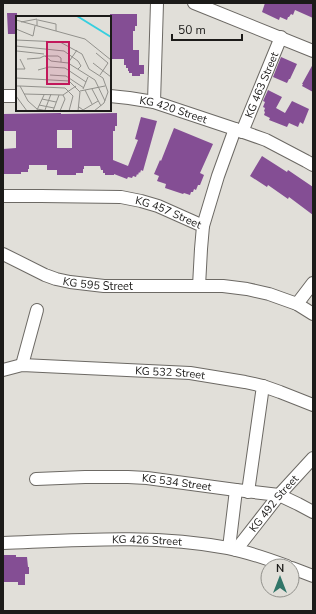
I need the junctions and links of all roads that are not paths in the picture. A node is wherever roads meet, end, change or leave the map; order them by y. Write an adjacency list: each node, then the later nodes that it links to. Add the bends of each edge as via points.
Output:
1 (158, 3): 8 (street)
2 (194, 3): 3 (street)
3 (281, 37): 4 (street); 9 (street, KG 463 Street)
4 (313, 51)
5 (3, 96): 6 (street)
6 (16, 96)
7 (111, 96): 8 (street, KG 420 Street)
8 (154, 102): 9 (street, KG 420 Street)
9 (238, 130): 10 (street, KG 420 Street, via 266,140); 12 (street, KG 463 Street, via 218,176)
10 (313, 165)
11 (3, 196): 12 (street, KG 457 Street, via 121,197 158,206)
12 (203, 226): 15 (street, KG 457 Street)
13 (3, 254): 15 (street, KG 595 Street, via 45,275 70,282 104,286)
14 (313, 283): 16 (street)
15 (199, 286): 16 (street, via 247,289)
16 (297, 304): 18 (street)
17 (37, 310): 19 (street)
18 (313, 314)
19 (22, 365): 20 (street, KG 532 Street); 21 (street, KG 532 Street, via 190,373)
20 (3, 370)
21 (263, 386): 22 (street, KG 532 Street); 26 (street)
22 (313, 405)
23 (313, 458): 27 (street, KG 492 Street)
24 (36, 479): 25 (street, KG 534 Street, via 148,478)
25 (236, 490): 26 (street, KG 534 Street); 30 (street, KG 492 Street)
26 (248, 492): 27 (street, KG 534 Street)
27 (280, 495): 28 (street, KG 534 Street); 30 (street, KG 492 Street)
28 (313, 512)
29 (3, 543): 30 (street, KG 426 Street, via 97,539 182,541)
30 (232, 549): 31 (street, KG 426 Street)
31 (266, 558)
32 (300, 571): 33 (street)
33 (313, 576)

